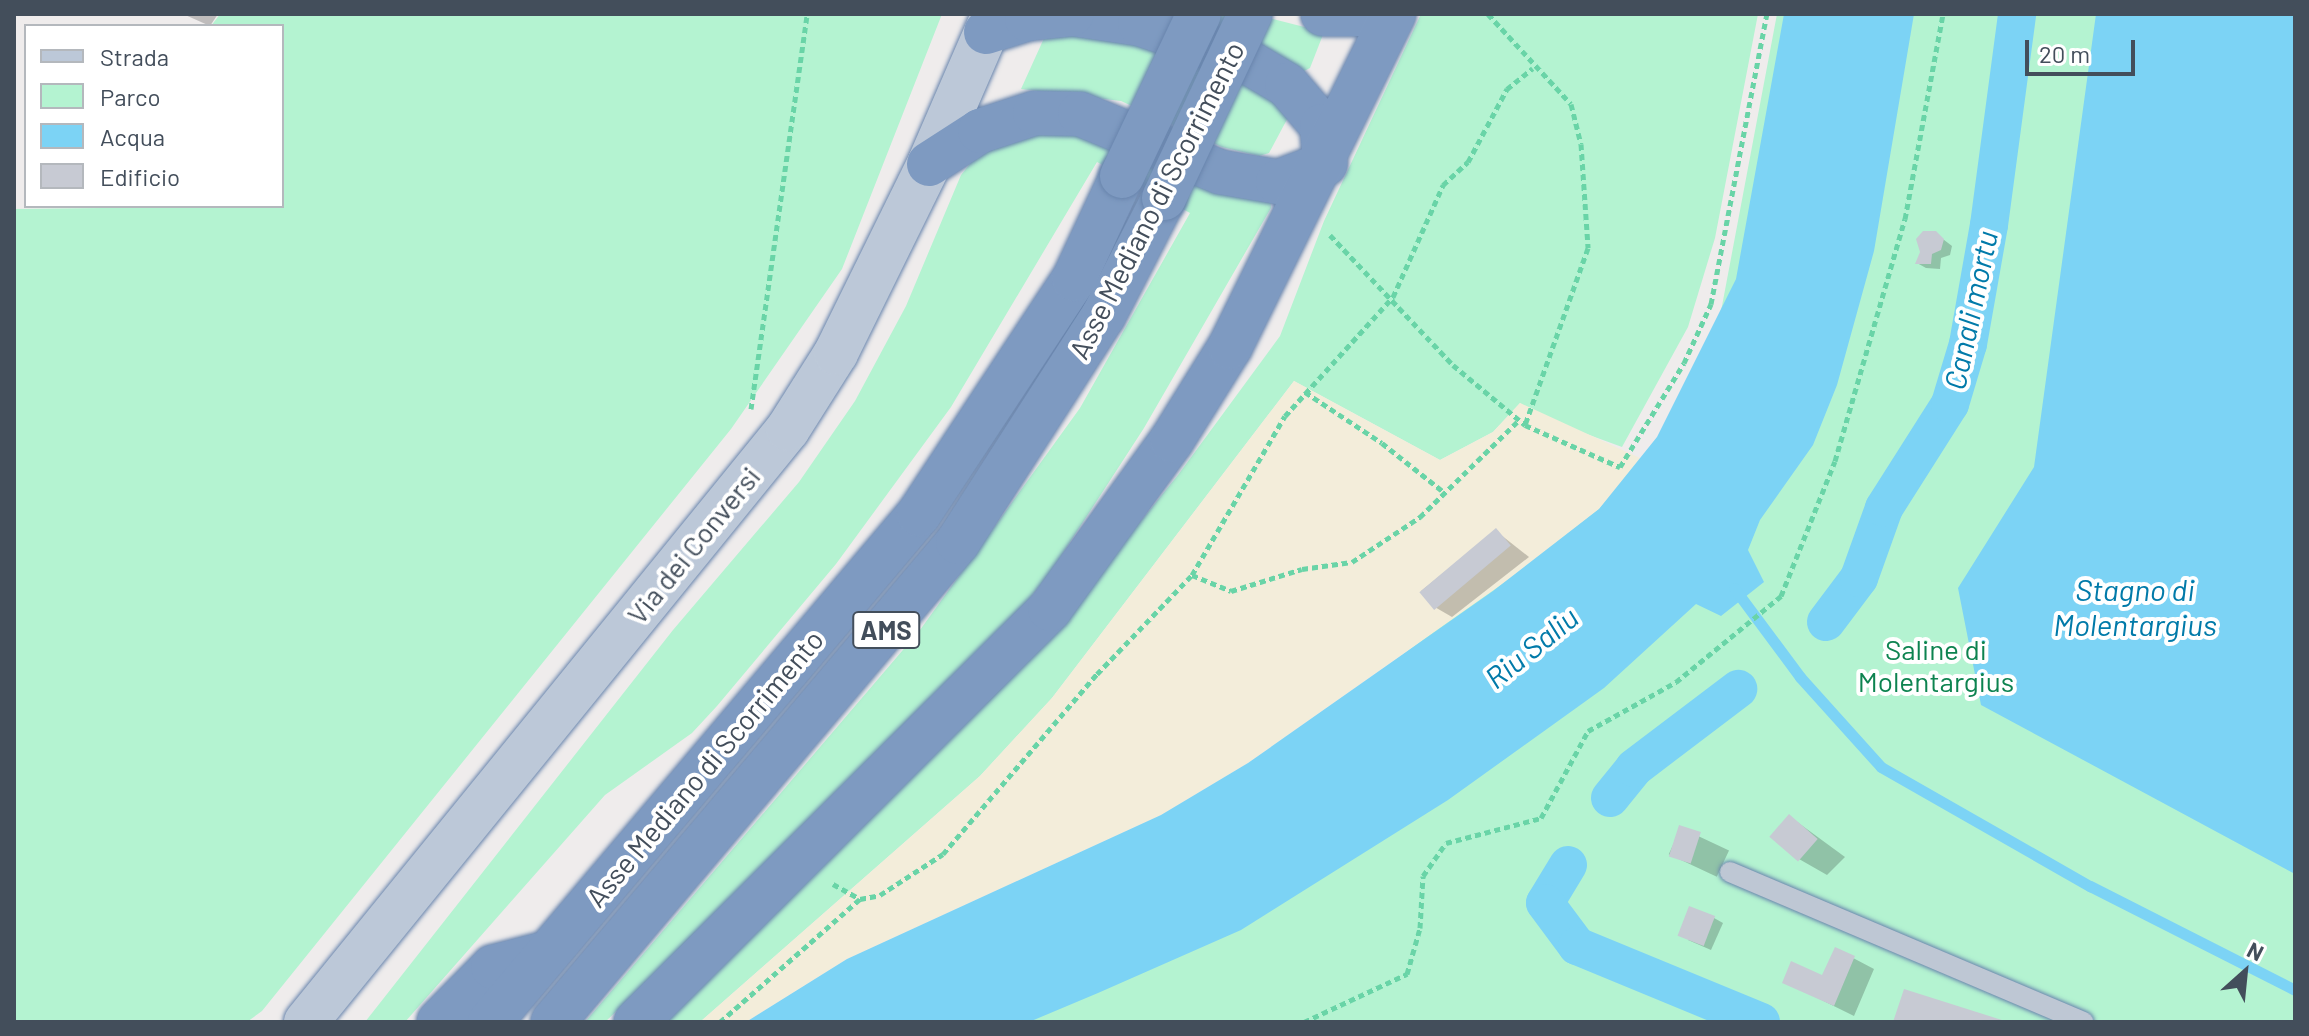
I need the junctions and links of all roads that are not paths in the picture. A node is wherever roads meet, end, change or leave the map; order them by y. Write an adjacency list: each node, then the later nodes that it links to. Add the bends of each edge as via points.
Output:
1 (1072, 14): 7 (highway); 9 (highway, via 1155,29 1243,59 1287,85 1322,126)
2 (1199, 14): 11 (highway, Asse Mediano di Scorrimento / AMS, bridge, via 1074,279 919,514)
3 (1250, 14): 15 (highway, Asse Mediano di Scorrimento / AMS, bridge, via 1104,315 958,542)
4 (1323, 14): 5 (highway)
5 (1370, 14)
6 (1394, 14): 9 (highway)
7 (990, 23): 8 (street, Via dei Conversi)
8 (929, 164): 9 (highway, via 980,131 1035,113 1080,114 1220,172 1278,182); 12 (street, Via dei Conversi, via 836,353 788,429)
9 (1325, 164): 16 (highway, via 1230,347 1172,440 1050,609)
10 (1730, 872): 17 (lane)
11 (547, 953): 13 (highway, via 493,967); 14 (highway, Asse Mediano di Scorrimento / AMS)
12 (306, 1022)
13 (439, 1022)
14 (490, 1022)
15 (553, 1022)
16 (636, 1022)
17 (2083, 1022)

